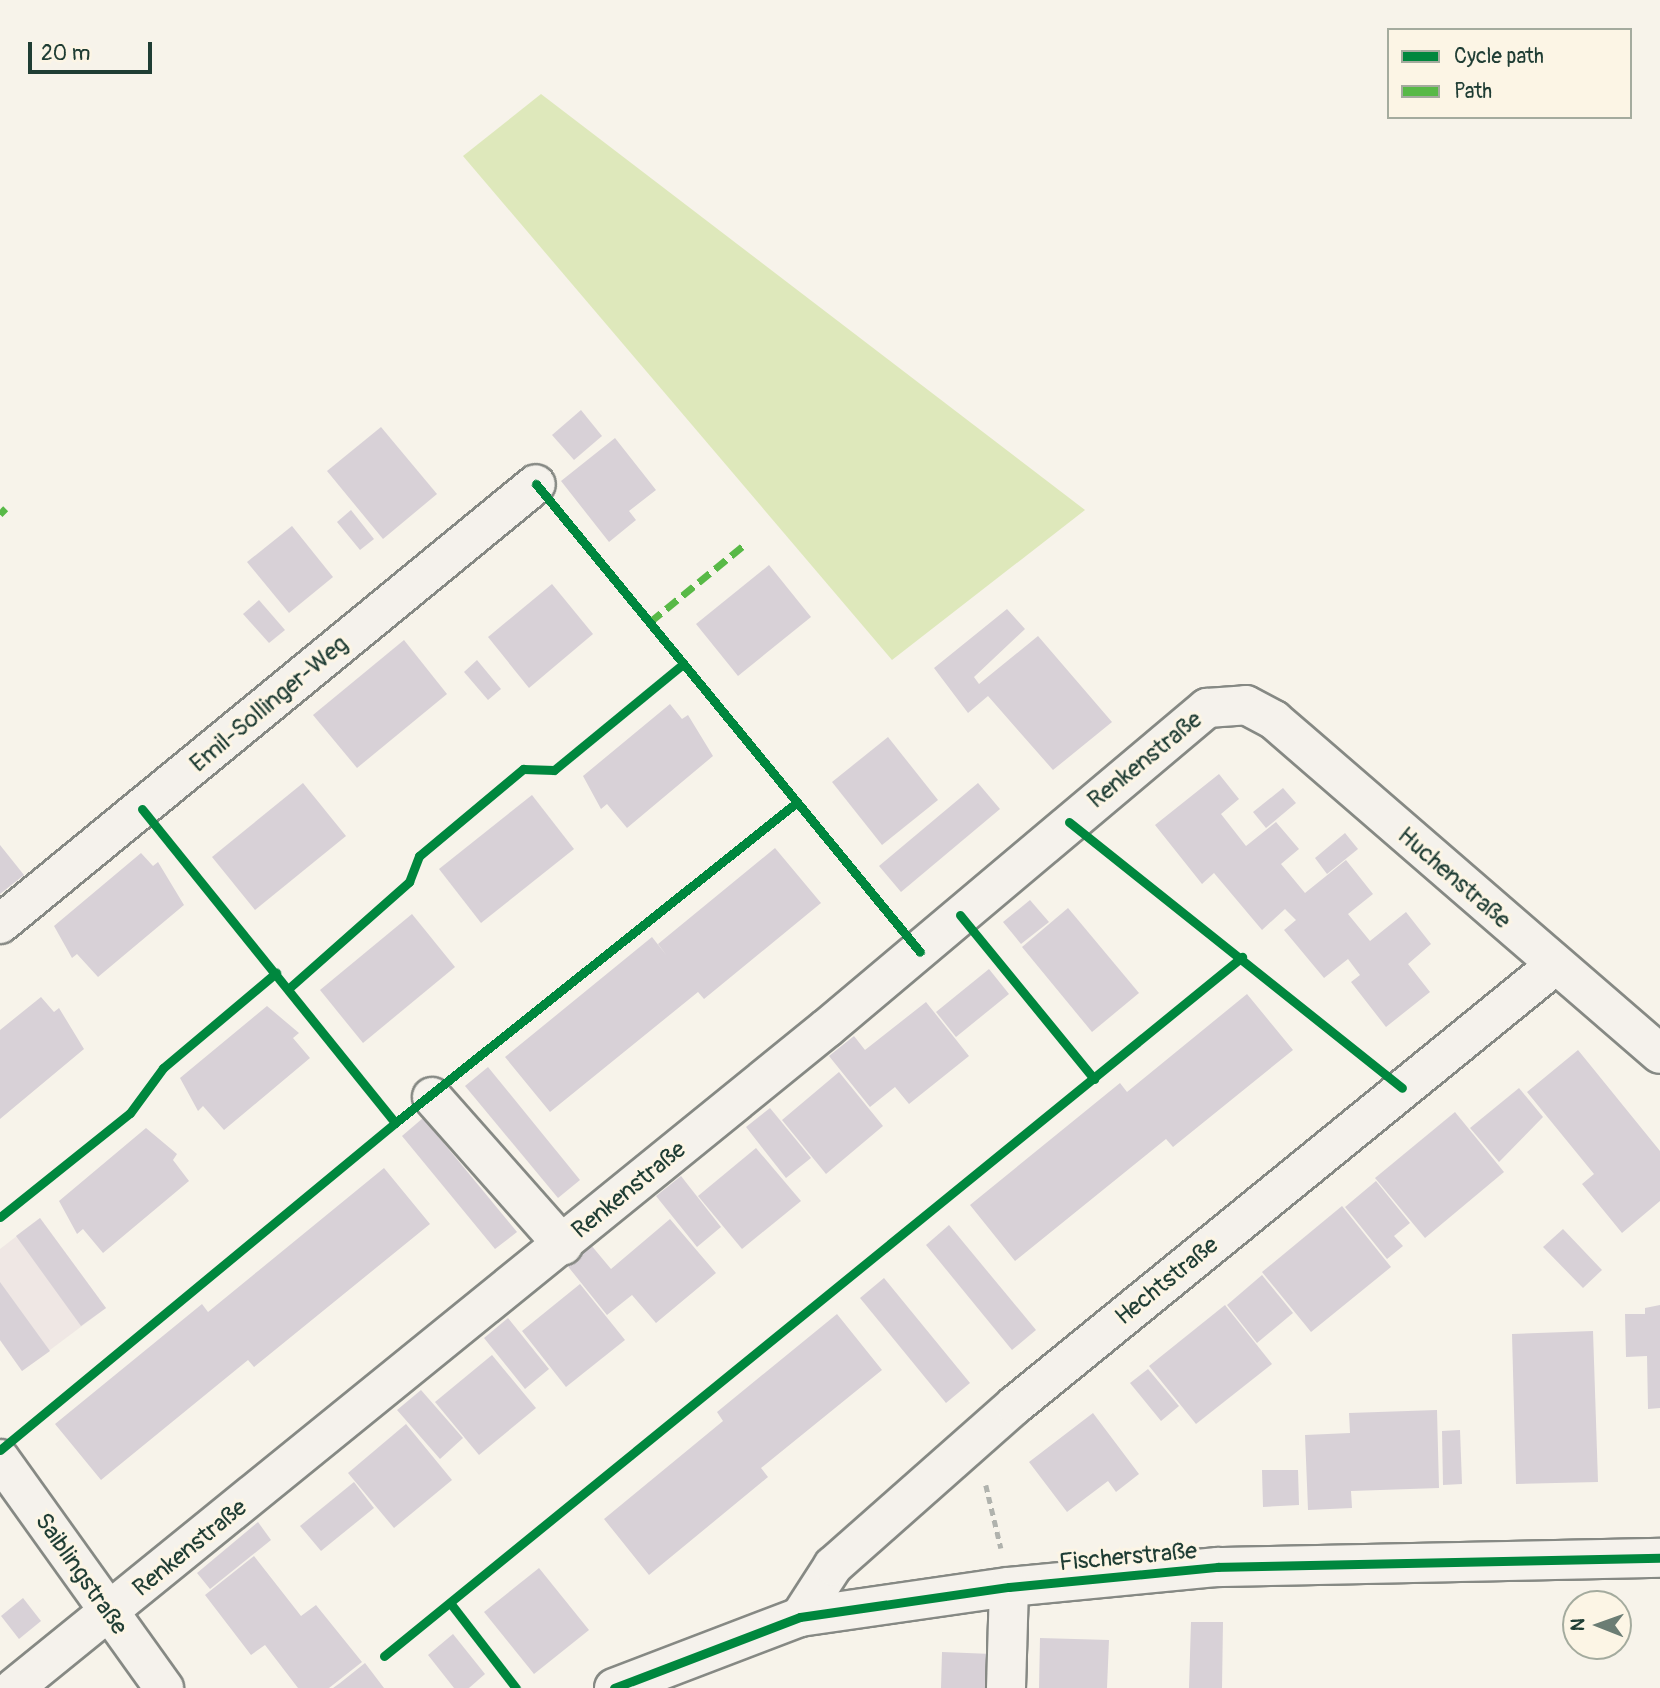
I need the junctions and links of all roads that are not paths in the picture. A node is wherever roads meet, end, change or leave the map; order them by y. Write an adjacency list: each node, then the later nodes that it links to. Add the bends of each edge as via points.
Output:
1 (536, 484): 3 (street, Emil-Sollinger-Weg)
2 (1246, 705): 4 (street, Huchenstraße, via 1273,720); 7 (street, Renkenstraße, via 1207,708)
3 (0, 923)
4 (1554, 966): 5 (street, Huchenstraße); 12 (street, Hechtstraße, via 976,1440 833,1566)
5 (1660, 1054)
6 (432, 1097): 7 (street)
7 (563, 1244): 11 (street, Renkenstraße)
8 (0, 1458): 11 (street, Saiblingstraße)
9 (1660, 1558): 10 (street, Fischerstraße, via 1218,1567)
10 (1009, 1587): 12 (street, Fischerstraße); 16 (street)
11 (108, 1614): 13 (street, Renkenstraße); 14 (street, Saiblingstraße)
12 (800, 1617): 15 (street, Fischerstraße)
13 (14, 1688)
14 (164, 1688)
15 (614, 1688)
16 (1006, 1688)

